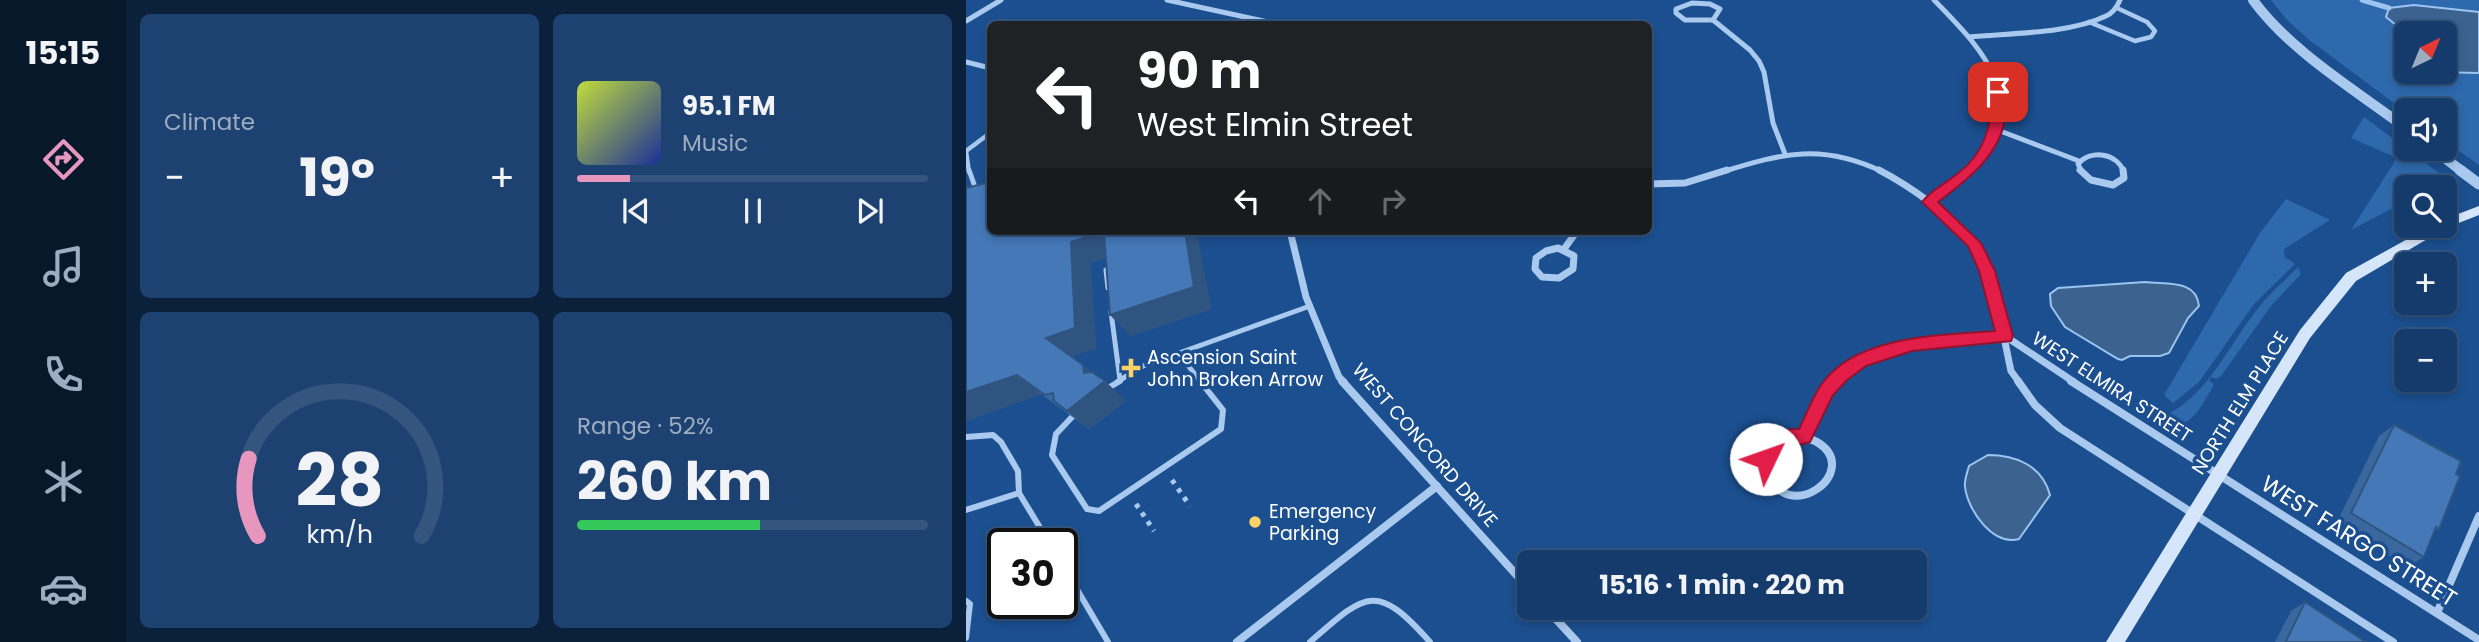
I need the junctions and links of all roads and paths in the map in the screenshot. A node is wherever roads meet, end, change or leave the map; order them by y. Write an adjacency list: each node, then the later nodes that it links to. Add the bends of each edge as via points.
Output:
1 (1001, 0): 8 (street)
2 (1167, 0): 9 (street)
3 (1934, 0): 11 (street)
4 (2120, 0): 6 (street)
5 (2253, 0): 14 (street, via 2293,43)
6 (2117, 8): 10 (street); 10 (lane, via 2147,22 2155,31 2151,37 2135,41)
7 (1713, 20): 7 (street, via 1685,20 1676,9 1690,2 1710,4 1720,9); 18 (street, via 1759,61)
8 (966, 21)
9 (1263, 21)
10 (2087, 21): 11 (street)
11 (1969, 37): 15 (street, via 1990,63 1998,92)
12 (966, 62): 13 (street)
13 (987, 67)
14 (2394, 119)
15 (1995, 129): 19 (street); 24 (street, via 1966,174)
16 (987, 135): 17 (lane)
17 (966, 151): 23 (lane, via 975,187)
18 (1785, 154): 21 (street, via 1685,183); 24 (street, via 1812,151 1857,160)
19 (2079, 161): 19 (street, via 2096,154 2112,158 2124,168 2124,178 2113,184 2096,183 2082,174)
20 (2449, 161): 22 (street)
21 (1652, 184)
22 (2479, 184)
23 (987, 190)
24 (1929, 202): 33 (street, via 1973,243 1987,271)
25 (2479, 210): 26 (main road, NORTH ELM PLACE)
26 (2457, 219)
27 (1291, 235): 32 (street, WEST CONCORD DRIVE)
28 (1574, 235): 30 (street)
29 (2420, 238): 40 (main road, NORTH ELM PLACE, via 2351,277 2305,334)
30 (1564, 249): 30 (street, via 1575,261 1573,269 1551,278 1537,273 1539,255)
31 (1106, 270): 35 (lane)
32 (1310, 306): 34 (lane); 42 (street, WEST CONCORD DRIVE, via 1339,377)
33 (2005, 336): 38 (street, via 1912,344 1860,361 1827,390); 40 (street, WEST ELMIRA STREET); 47 (street, WEST ELMIRA STREET, via 2011,371 2043,413 2092,451)
34 (1179, 354): 35 (lane, via 1143,366); 37 (lane, via 1223,410 1221,429 1099,511 1087,509 1052,455 1056,434)
35 (1121, 380): 36 (lane)
36 (1108, 388)
37 (1072, 417)
38 (1804, 436): 38 (street, via 1780,440 1766,459 1772,481 1794,495 1820,491 1832,471 1826,449)
39 (966, 438): 43 (lane, via 993,435 1001,442 1018,471)
40 (2217, 475): 47 (main road, NORTH ELM PLACE); 54 (street, WEST FARGO STREET)
41 (1172, 480): 45 (path)
42 (1437, 485): 51 (street, WEST CONCORD DRIVE); 59 (street)
43 (1018, 493): 46 (lane); 49 (lane)
44 (1136, 504): 50 (path)
45 (1190, 506)
46 (966, 510)
47 (2193, 515): 63 (main road, NORTH ELM PLACE); 64 (street)
48 (2479, 516): 54 (street)
49 (1040, 528)
50 (1154, 531)
51 (1517, 575)
52 (1078, 591): 58 (lane)
53 (966, 601): 56 (lane, via 970,604)
54 (2437, 613): 57 (street, WEST FARGO STREET)
55 (1557, 620): 62 (street)
56 (966, 638)
57 (2479, 640)
58 (1108, 642)
59 (1237, 642)
60 (1310, 642): 61 (lane, via 1366,599 1386,599 1404,610)
61 (1430, 642)
62 (1577, 642)
63 (2115, 642)
64 (2393, 642)

